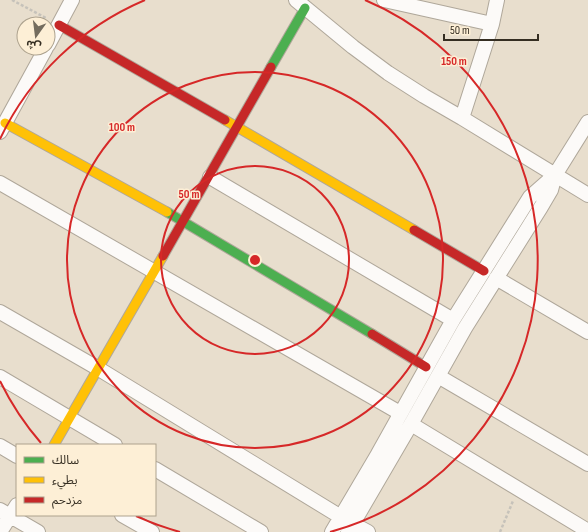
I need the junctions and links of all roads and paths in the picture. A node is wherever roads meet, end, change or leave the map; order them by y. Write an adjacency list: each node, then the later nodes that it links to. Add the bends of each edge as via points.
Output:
1 (12, 0): 7 (path)
2 (72, 0): 7 (street)
3 (384, 0): 6 (street)
4 (497, 0): 6 (street)
5 (301, 4): 10 (street, via 388,73); 12 (street)
6 (492, 24): 10 (street)
7 (59, 25): 8 (street); 12 (street)
8 (56, 30)
9 (42, 56): 13 (street)
10 (462, 118): 14 (street)
11 (588, 122): 14 (street)
12 (237, 127): 15 (street); 19 (street)
13 (3, 128): 18 (street)
14 (555, 175): 17 (street); 19 (street, via 530,197); 21 (street, via 542,207)
15 (210, 177): 18 (street); 23 (street)
16 (0, 183): 20 (street)
17 (588, 195)
18 (183, 221): 20 (street); 25 (street)
19 (484, 270): 23 (street)
20 (154, 272): 26 (street); 29 (street)
21 (496, 278): 24 (street); 27 (street)
22 (0, 312): 26 (street)
23 (453, 320): 25 (street)
24 (588, 332)
25 (426, 367): 29 (street)
26 (99, 369): 30 (street); 43 (street)
27 (438, 376): 31 (street); 37 (street)
28 (0, 377): 30 (street)
29 (400, 413): 36 (street)
30 (70, 418): 32 (street); 33 (street)
31 (411, 424): 36 (street); 39 (street)
32 (55, 444)
33 (113, 444)
34 (0, 446): 35 (street)
35 (16, 455)
36 (384, 457): 43 (street); 44 (street)
37 (588, 464)
38 (156, 470): 49 (street)
39 (518, 489): 45 (street); 52 (path)
40 (9, 510): 46 (street)
41 (17, 516): 47 (street)
42 (124, 516): 48 (street)
43 (341, 517): 50 (street)
44 (351, 528): 51 (street)
45 (588, 531)
46 (0, 532)
47 (38, 532)
48 (152, 532)
49 (261, 532)
50 (332, 532)
51 (368, 532)
52 (500, 532)

